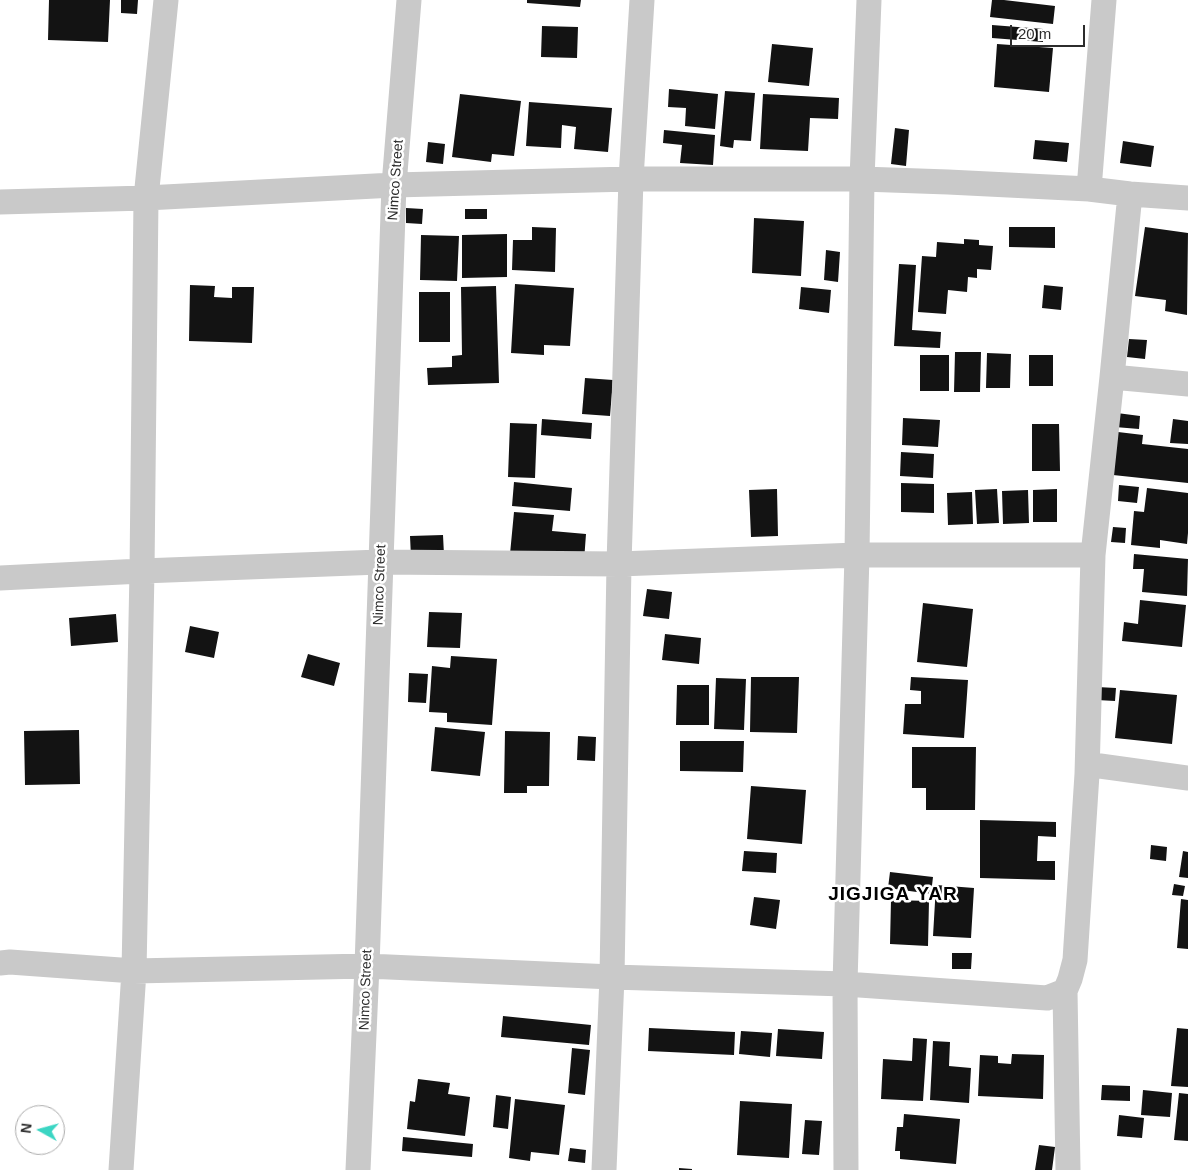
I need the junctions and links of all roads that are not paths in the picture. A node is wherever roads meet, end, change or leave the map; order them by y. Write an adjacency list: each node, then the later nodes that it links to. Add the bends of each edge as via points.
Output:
1 (166, 0): 11 (street)
2 (409, 0): 8 (street, Nimco Street)
3 (642, 0): 6 (street)
4 (869, 0): 7 (street)
5 (1104, 0): 9 (street)
6 (631, 179): 7 (street); 8 (street); 19 (street)
7 (862, 179): 9 (street); 16 (street)
8 (394, 185): 11 (street); 18 (street, Nimco Street)
9 (1089, 189): 10 (street)
10 (1130, 194): 12 (street); 14 (street)
11 (146, 198): 13 (street); 20 (street)
12 (1188, 198)
13 (0, 202)
14 (1112, 377): 15 (street); 17 (street)
15 (1188, 384)
16 (857, 555): 17 (street); 19 (street); 28 (street)
17 (1093, 555): 22 (street)
18 (380, 562): 19 (street); 20 (street); 25 (street, Nimco Street)
19 (619, 564): 27 (street)
20 (142, 571): 21 (street); 26 (street)
21 (0, 578)
22 (1087, 774): 23 (street, via 1091,767 1100,766); 29 (street, via 1075,960)
23 (1188, 778)
24 (0, 963): 26 (street)
25 (367, 966): 26 (street); 27 (street); 31 (street, Nimco Street)
26 (134, 971): 30 (street)
27 (612, 977): 28 (street); 32 (street)
28 (845, 984): 29 (street, via 1038,998); 33 (street)
29 (1065, 991): 34 (street)
30 (121, 1170)
31 (358, 1170)
32 (604, 1170)
33 (846, 1170)
34 (1068, 1170)

